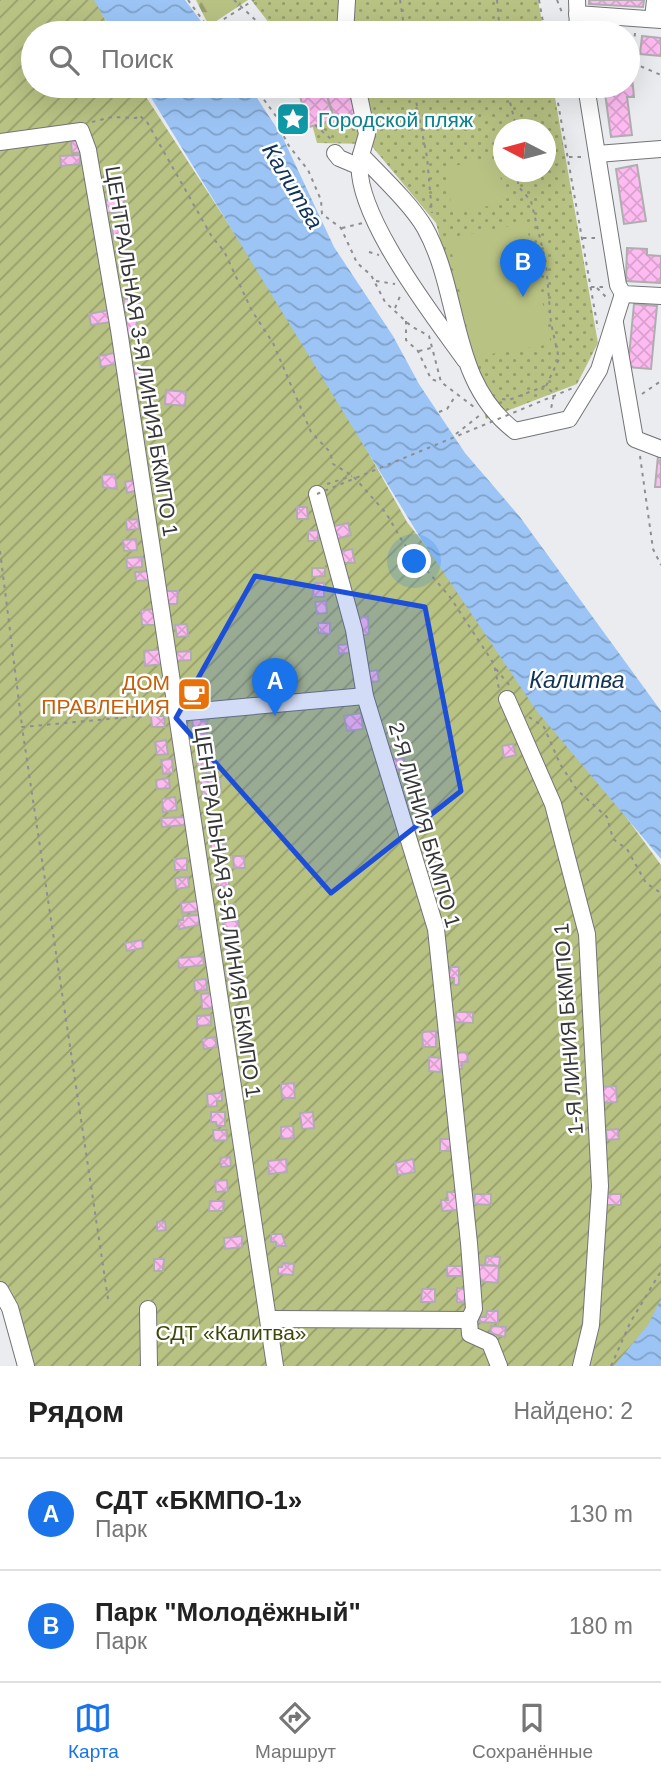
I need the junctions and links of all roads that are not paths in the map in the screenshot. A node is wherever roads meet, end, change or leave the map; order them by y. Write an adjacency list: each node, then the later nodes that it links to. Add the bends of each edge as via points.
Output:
1 (347, 0): 5 (street)
2 (655, 0): 4 (street)
3 (572, 10): 4 (street)
4 (657, 19)
5 (346, 21)
6 (359, 98): 12 (street, via 367,134)
7 (588, 98): 11 (street)
8 (0, 142): 21 (street, ЦЕНТРАЛЬНАЯ 3-Я ЛИНИЯ БКМПО 1, via 81,131 88,150 120,330)
9 (334, 148): 12 (street, via 339,158)
10 (661, 149): 11 (street)
11 (597, 154): 13 (street)
12 (359, 160): 16 (street, via 366,201 406,277); 16 (street, via 424,226)
13 (618, 293): 14 (street); 15 (street)
14 (661, 296)
15 (615, 321): 16 (street, via 599,370 583,398 569,419 556,423 515,431 495,421); 17 (street, via 635,439)
16 (465, 360)
17 (661, 449)
18 (317, 494): 19 (street, 2-Я ЛИНИЯ БКМПО 1, via 354,630)
19 (365, 696): 21 (street); 25 (street, 2-Я ЛИНИЯ БКМПО 1, via 436,929 469,1243 474,1309)
20 (510, 696): 30 (street, 1-Я ЛИНИЯ БКМПО 1, via 553,804 587,934 600,1186 592,1325)
21 (177, 713): 24 (street, ЦЕНТРАЛЬНАЯ 3-Я ЛИНИЯ БКМПО 1)
22 (0, 1290): 26 (street, via 10,1308)
23 (148, 1309): 27 (street)
24 (270, 1319): 25 (street); 28 (street, ЦЕНТРАЛЬНАЯ 3-Я ЛИНИЯ БКМПО 1)
25 (469, 1320): 29 (street, via 470,1334 490,1343)
26 (26, 1366)
27 (149, 1366)
28 (275, 1366)
29 (499, 1366)
30 (581, 1366)

